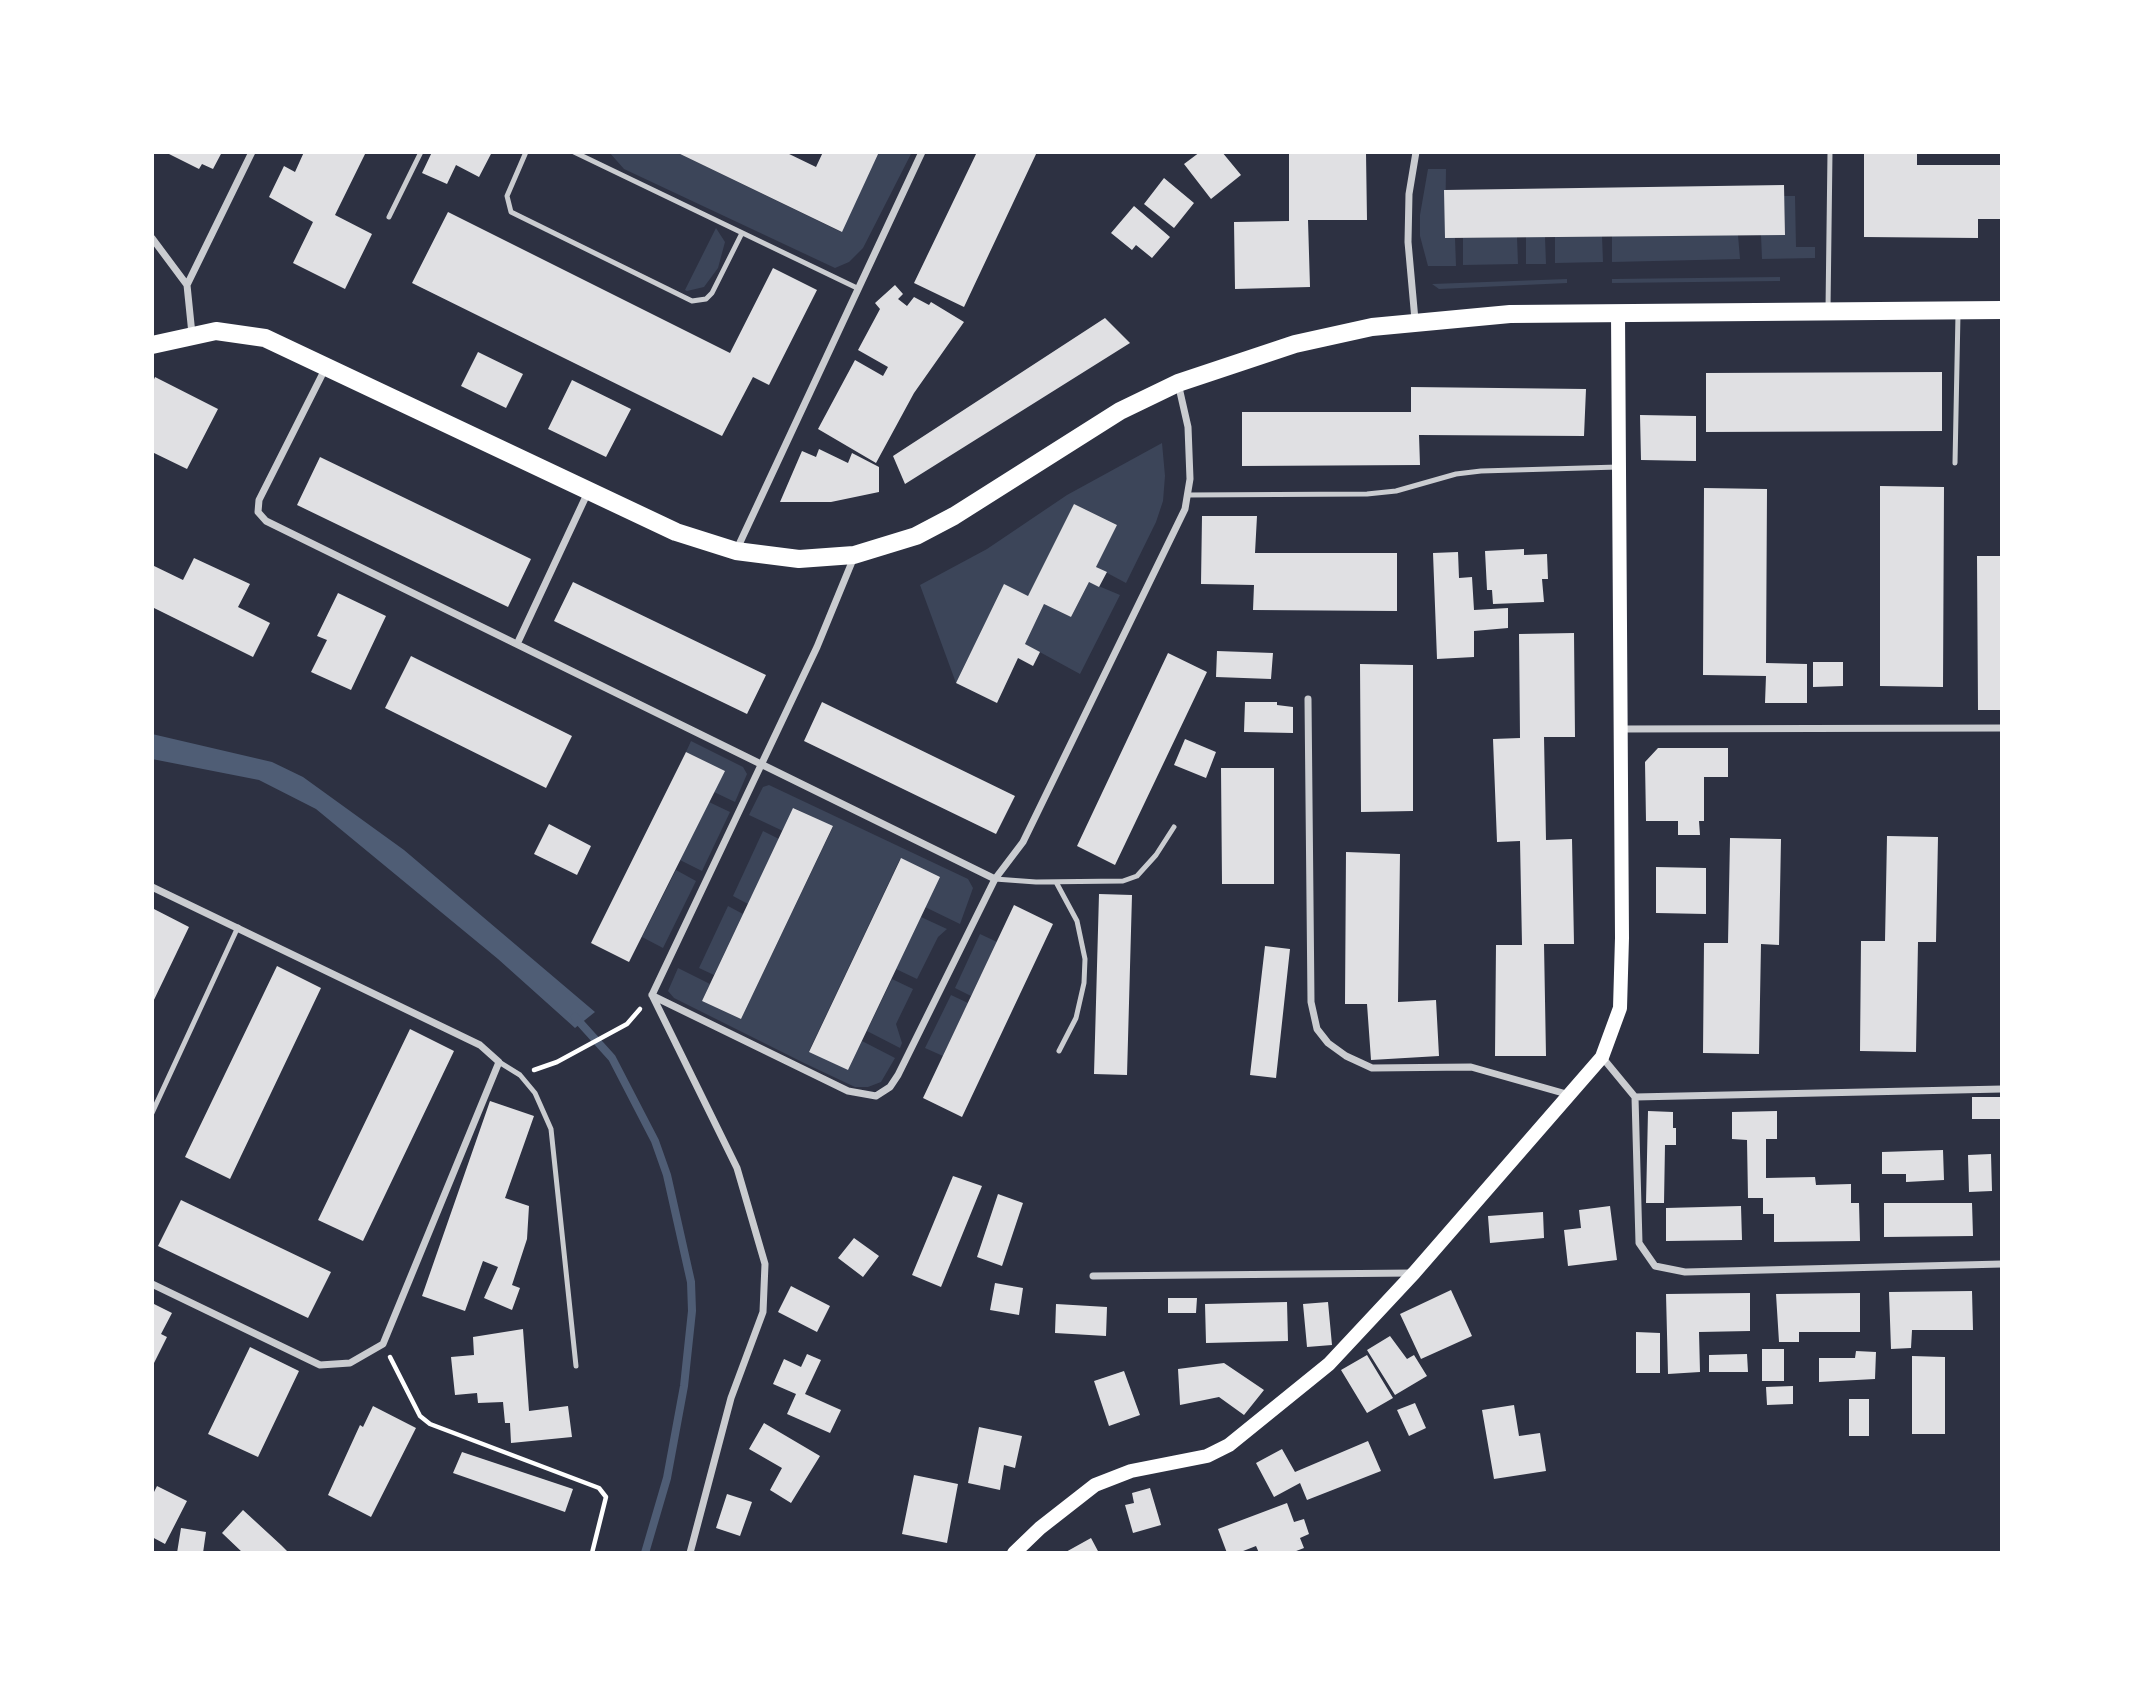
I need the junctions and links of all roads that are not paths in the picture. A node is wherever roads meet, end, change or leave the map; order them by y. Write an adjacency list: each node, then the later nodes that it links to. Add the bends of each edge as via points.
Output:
1 (252, 152): 13 (street)
2 (421, 152): 10 (lane)
3 (526, 152): 11 (lane, via 507,195 511,212 692,301 712,293)
4 (574, 152): 9 (lane)
5 (594, 152): 9 (lane)
6 (922, 152): 14 (street)
7 (1416, 152): 19 (street, via 1408,242)
8 (1830, 152): 17 (lane)
9 (590, 160): 11 (lane)
10 (389, 217)
11 (742, 233): 14 (lane)
12 (152, 239): 13 (street)
13 (187, 285): 20 (street)
14 (857, 288): 28 (street)
15 (2002, 310): 16 (main road)
16 (1958, 311): 17 (main road); 24 (lane)
17 (1828, 313): 18 (main road)
18 (1618, 314): 19 (main road); 25 (main road)
19 (1415, 320): 23 (main road, via 1295,344)
20 (192, 334): 21 (main road); 22 (main road, via 228,332 265,338)
21 (152, 345)
22 (327, 365): 26 (main road); 30 (street, via 258,512 266,521)
23 (1178, 383): 27 (street, via 1188,427); 29 (main road, via 1120,411 954,516 916,536)
24 (1955, 463)
25 (1618, 467): 27 (lane, via 1481,471 1367,494); 33 (main road)
26 (588, 492): 28 (main road, via 676,532); 30 (street)
27 (1187, 495): 36 (street, via 1173,536 1023,842)
28 (736, 551): 29 (main road, via 799,559)
29 (854, 555): 34 (street)
30 (517, 642): 34 (street)
31 (1308, 699): 45 (street, via 1311,1002 1317,1029 1346,1056 1372,1068 1471,1067)
32 (2002, 728): 33 (street)
33 (1623, 729): 42 (main road, via 1620,1008)
34 (761, 766): 36 (street); 40 (street)
35 (1174, 827): 37 (lane, via 1137,876 1123,881)
36 (995, 879): 37 (lane); 40 (street, via 898,1075 876,1096 848,1091)
37 (1056, 882): 41 (lane, via 1077,921 1085,959 1076,1018)
38 (152, 887): 39 (street)
39 (238, 927): 43 (street, via 480,1045); 47 (lane)
40 (652, 995): 53 (street, via 737,1168 765,1264 763,1312 731,1398)
41 (1059, 1051)
42 (1602, 1057): 45 (main road); 46 (street)
43 (499, 1062): 51 (street, via 383,1344 350,1363 320,1365); 52 (lane, via 520,1075 535,1093 551,1129)
44 (2002, 1089): 46 (street)
45 (1570, 1095): 49 (main road)
46 (1635, 1097): 48 (street, via 1639,1243 1655,1266 1685,1272)
47 (152, 1113)
48 (2002, 1264)
49 (1414, 1273): 50 (street); 54 (main road, via 1329,1364 1229,1445 1207,1456 1131,1471 1095,1485)
50 (1093, 1276)
51 (152, 1284)
52 (576, 1366)
53 (690, 1553)
54 (1014, 1553)

